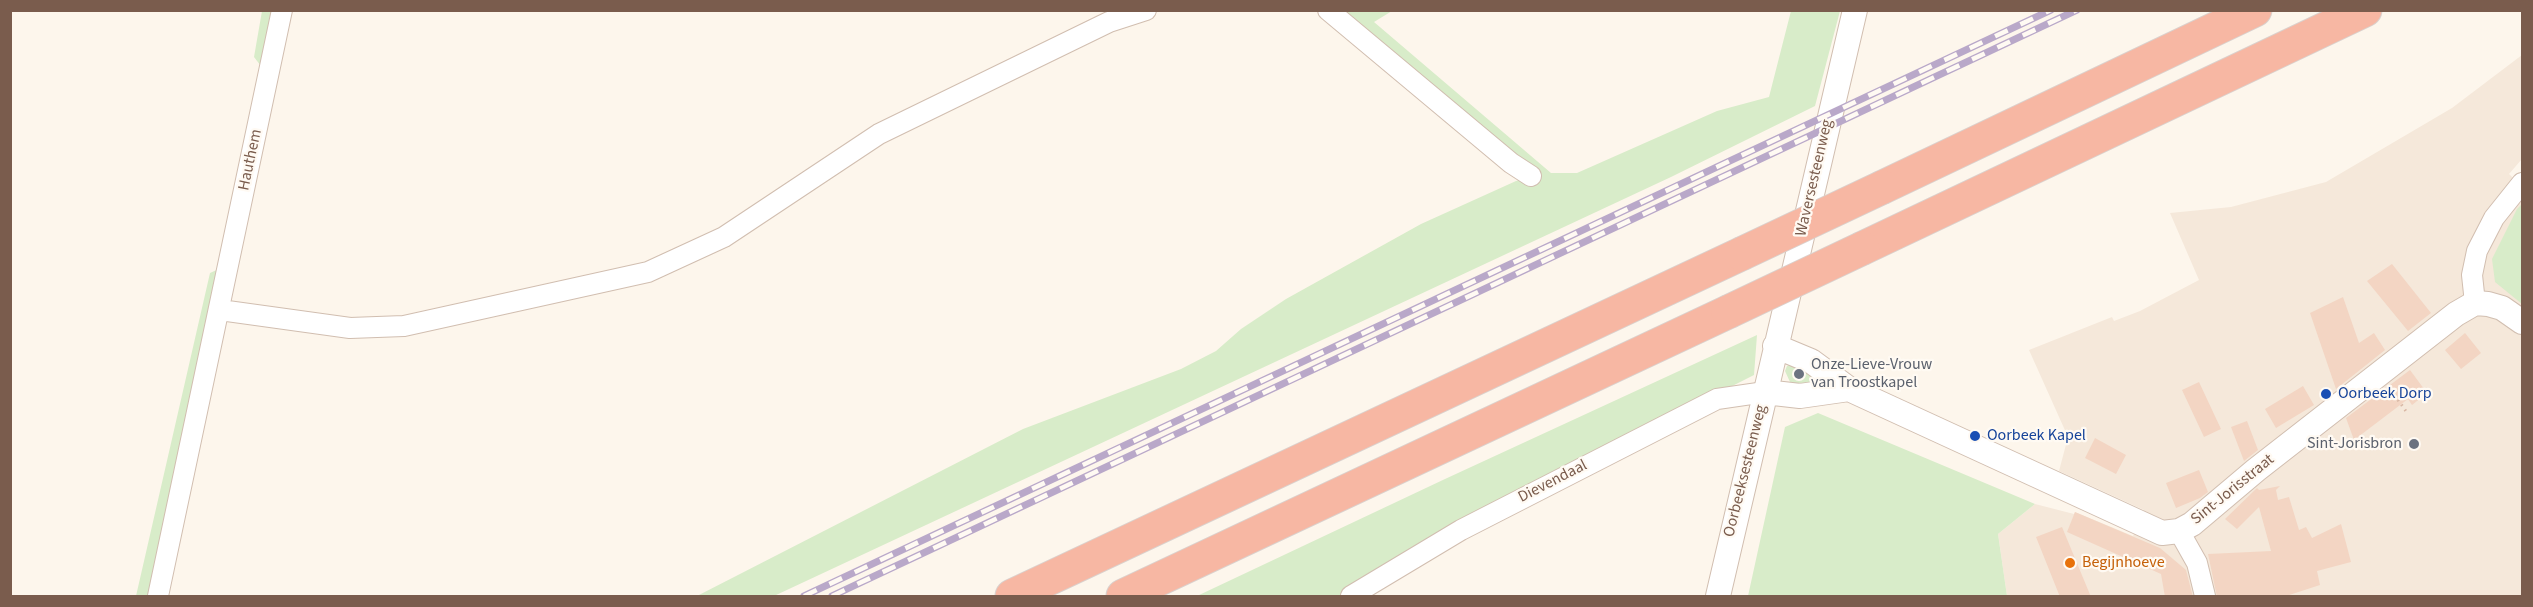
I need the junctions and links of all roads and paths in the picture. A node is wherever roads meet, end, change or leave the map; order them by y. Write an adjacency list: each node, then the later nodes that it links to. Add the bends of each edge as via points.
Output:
1 (282, 10): 10 (street, Hauthem)
2 (1146, 10): 10 (street, via 1109,22 879,134 724,237 648,272 404,326 350,328)
3 (1328, 10): 7 (street)
4 (1855, 10): 12 (street, Waversesteenweg)
5 (2255, 10): 19 (highway, bridge)
6 (2364, 10): 20 (highway, bridge)
7 (1531, 176)
8 (2523, 183): 9 (street, via 2494,218 2477,252 2472,275)
9 (2475, 303): 11 (street, via 2502,308); 13 (street, Sint-Jorisstraat)
10 (220, 310): 18 (street, Hauthem)
11 (2523, 322)
12 (1775, 346): 14 (street, Sint-Jorisstraat, via 1811,361); 15 (street, Oorbeeksesteenweg)
13 (2380, 374): 16 (path); 17 (street, Sint-Jorisstraat)
14 (1849, 389): 15 (street, via 1800,396); 17 (street, Sint-Jorisstraat, via 2140,525 2162,533)
15 (1765, 392): 21 (street, Dievendaal, via 1717,399 1461,530); 22 (street, Oorbeeksesteenweg)
16 (2408, 414)
17 (2179, 531): 23 (street, via 2196,563)
18 (159, 597)
19 (1012, 597)
20 (1123, 597)
21 (1351, 597)
22 (1718, 597)
23 (2205, 597)

